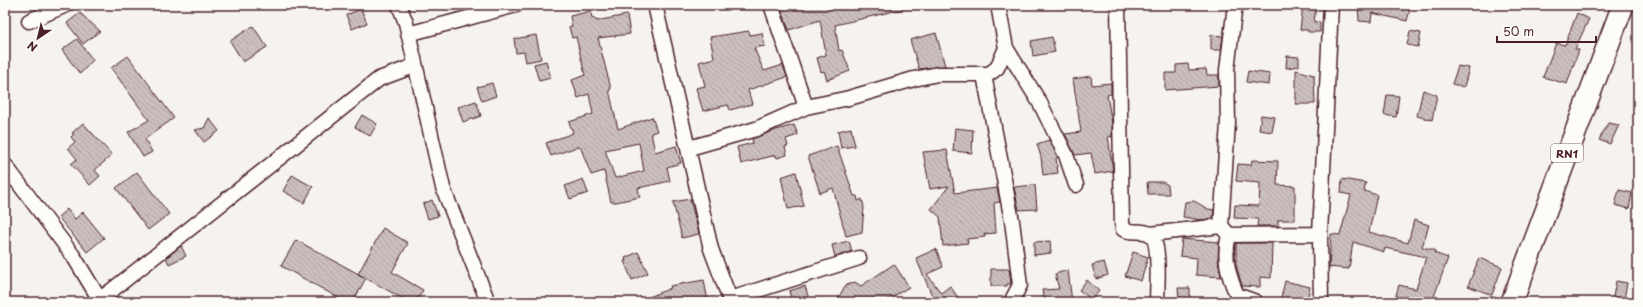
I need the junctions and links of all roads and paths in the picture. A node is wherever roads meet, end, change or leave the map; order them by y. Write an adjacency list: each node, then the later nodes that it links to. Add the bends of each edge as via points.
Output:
1 (66, 5): 11 (street)
2 (400, 5): 12 (street)
3 (516, 5): 12 (street)
4 (655, 5): 17 (street)
5 (771, 5): 16 (street)
6 (998, 5): 13 (street)
7 (1118, 5): 21 (street, via 1122,223 1123,229 1128,232)
8 (1235, 5): 20 (street, via 1227,70)
9 (1331, 5): 22 (street)
10 (1623, 5): 31 (highway, RN1)
11 (29, 21)
12 (408, 34): 14 (street)
13 (1006, 48): 15 (street, via 997,68); 19 (street, via 1040,103 1066,155)
14 (414, 66): 25 (street, via 379,79); 26 (street, via 443,188)
15 (984, 75): 16 (street, via 938,74); 27 (street, via 1012,221 1020,285)
16 (806, 107): 17 (street, via 756,129)
17 (689, 148): 24 (street, via 711,249)
18 (5, 164): 25 (street, via 74,257)
19 (1076, 186)
20 (1225, 231): 21 (street); 22 (street); 29 (street, via 1228,273 1237,295)
21 (1150, 234): 28 (street, via 1157,255)
22 (1320, 234): 30 (street)
23 (859, 258): 24 (street)
24 (730, 300)
25 (98, 301)
26 (488, 302)
27 (1010, 302)
28 (1157, 302)
29 (1256, 302)
30 (1320, 302)
31 (1512, 302)

